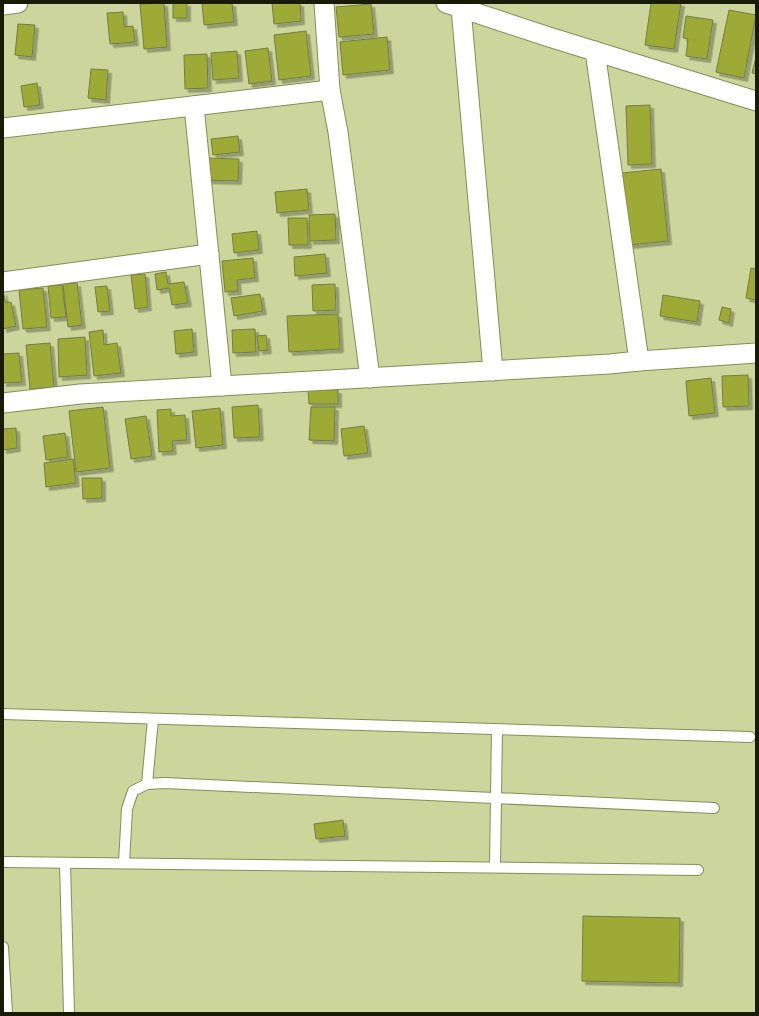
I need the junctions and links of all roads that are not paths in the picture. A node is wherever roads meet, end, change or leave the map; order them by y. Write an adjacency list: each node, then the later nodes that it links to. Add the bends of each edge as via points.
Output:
1 (18, 3): 3 (street)
2 (324, 3): 6 (street)
3 (3, 5)
4 (454, 5): 5 (street); 14 (street)
5 (595, 51): 7 (street); 13 (street)
6 (330, 90): 8 (street); 15 (street, via 338,132)
7 (756, 101)
8 (194, 106): 9 (street); 10 (street)
9 (3, 128)
10 (209, 254): 11 (street); 16 (street)
11 (3, 282)
12 (756, 353): 13 (street)
13 (639, 361): 14 (street)
14 (494, 371): 15 (street)
15 (370, 378): 16 (street)
16 (222, 386): 17 (street, via 80,394)
17 (3, 403)
18 (3, 714): 19 (lane)
19 (153, 719): 20 (lane); 22 (lane)
20 (497, 729): 21 (lane); 23 (lane)
21 (750, 736)
22 (146, 784): 23 (lane); 27 (lane, via 133,791 127,809)
23 (496, 798): 24 (lane); 28 (lane)
24 (714, 808)
25 (3, 862): 26 (lane)
26 (65, 863): 27 (lane); 32 (lane)
27 (124, 863): 28 (lane)
28 (495, 867): 29 (lane)
29 (698, 870)
30 (3, 947): 31 (lane)
31 (7, 1013)
32 (69, 1013)

